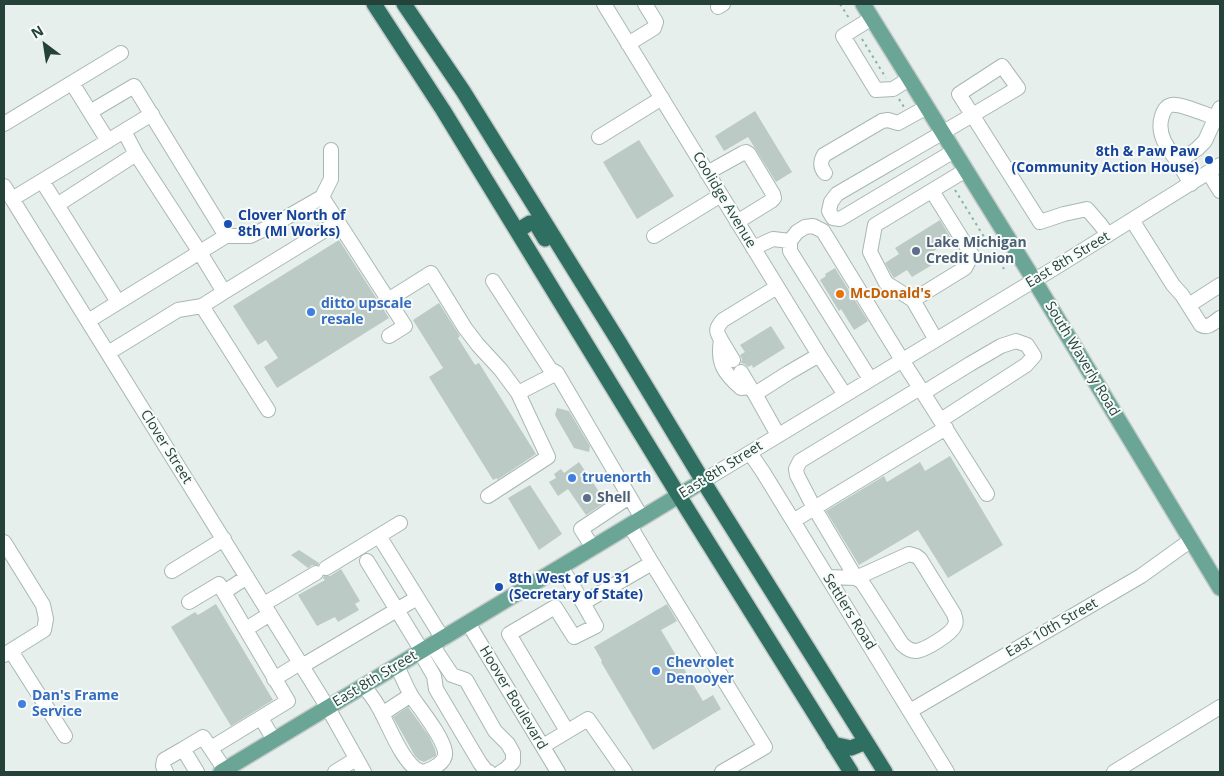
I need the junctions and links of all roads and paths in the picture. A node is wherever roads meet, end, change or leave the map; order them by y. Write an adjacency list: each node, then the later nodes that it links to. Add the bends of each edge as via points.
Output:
1 (362, 4): 10 (highway)
2 (374, 4): 10 (highway)
3 (404, 4): 67 (highway, via 458,83)
4 (604, 4): 8 (street, Coolidge Avenue)
5 (645, 4): 8 (street, via 656,22 654,28)
6 (863, 4): 7 (main road, South Waverly Road)
7 (872, 18): 11 (main road, South Waverly Road); 11 (street, via 843,36 876,90 893,89)
8 (628, 44): 13 (street, Coolidge Avenue)
9 (122, 52): 12 (street)
10 (408, 55): 44 (highway)
11 (909, 79): 14 (main road, South Waverly Road)
12 (72, 83): 15 (street); 18 (street)
13 (662, 98): 21 (street); 29 (street, Coolidge Avenue)
14 (927, 107): 20 (main road, South Waverly Road); 30 (street, via 898,123 882,121 824,155 820,165)
15 (90, 112): 17 (street, via 134,86); 22 (street)
16 (1218, 113): 26 (street, via 1205,142); 26 (street, via 1173,104 1163,112 1161,133 1166,147)
17 (152, 114): 19 (street); 47 (street)
18 (4, 124)
19 (124, 131): 22 (street); 25 (street)
20 (942, 132): 24 (main road, South Waverly Road); 40 (street, via 838,194 829,211); 46 (street, via 973,115 1040,222 1087,209)
21 (599, 137)
22 (108, 141): 31 (street)
23 (330, 150): 37 (street, via 331,179)
24 (954, 151): 28 (main road, South Waverly Road); 40 (street, via 846,216)
25 (136, 154): 39 (street); 51 (street)
26 (1178, 162): 32 (street)
27 (1214, 169): 32 (street, East 8th Street); 34 (street)
28 (966, 170): 35 (street); 52 (main road, South Waverly Road)
29 (707, 173): 36 (street, Coolidge Avenue); 43 (street, via 743,153 749,154 774,198)
30 (825, 173)
31 (42, 181): 38 (street); 39 (street)
32 (1191, 184): 41 (street, East 8th Street)
33 (4, 186): 38 (street, Clover Street)
34 (1220, 190)
35 (932, 191): 58 (street, via 972,255 965,268); 58 (street, via 875,225 870,252 886,283)
36 (721, 195): 43 (street, Coolidge Avenue); 48 (street)
37 (322, 196): 42 (street); 47 (street, via 250,236)
38 (12, 199): 63 (street, Clover Street)
39 (57, 205): 59 (street)
40 (833, 218): 45 (street)
41 (1132, 220): 46 (street, East 8th Street); 60 (street)
42 (338, 222): 56 (street); 57 (street)
43 (737, 222): 50 (street, Coolidge Avenue)
44 (517, 231): 67 (highway, via 530,223 536,224 596,322); 84 (highway)
45 (822, 231): 49 (street, via 814,226 805,227); 70 (street)
46 (1108, 235): 52 (street, East 8th Street)
47 (226, 236): 51 (street)
48 (654, 236)
49 (790, 241): 50 (street, via 773,239); 72 (street, via 790,251)
50 (753, 248): 55 (street, Coolidge Avenue)
51 (199, 251): 56 (street); 59 (street)
52 (1034, 280): 66 (street, East 8th Street); 92 (main road, South Waverly Road)
53 (493, 281): 71 (street, via 550,370)
54 (1220, 285): 60 (street)
55 (777, 287): 65 (street, via 723,320 717,332); 69 (street, Coolidge Avenue)
56 (224, 292): 61 (street)
57 (388, 300): 64 (street, via 405,326); 75 (street, via 431,273 465,328)
58 (913, 300): 66 (street)
59 (118, 302): 63 (street)
60 (1189, 305): 62 (street, via 1203,326 1207,327)
61 (202, 306): 68 (street, via 178,310); 77 (street)
62 (1220, 318)
63 (88, 321): 68 (street, Clover Street)
64 (389, 336)
65 (721, 340): 73 (street); 73 (street, via 719,352 724,368 740,388)
66 (936, 340): 70 (street, East 8th Street)
67 (619, 342): 81 (highway)
68 (108, 353): 91 (street, Clover Street)
69 (819, 355): 73 (street); 76 (street, Coolidge Avenue)
70 (902, 360): 72 (street, East 8th Street); 74 (street)
71 (557, 373): 75 (street); 85 (street)
72 (870, 379): 76 (street, East 8th Street)
73 (752, 390): 79 (street)
74 (922, 391): 78 (street); 78 (street, via 1000,346 1016,341 1027,345 1034,356 1026,365); 86 (street, via 800,461 796,469)
75 (518, 393): 83 (street, via 548,458)
76 (844, 395): 79 (street, East 8th Street)
77 (268, 410)
78 (943, 424): 82 (street); 86 (street)
79 (778, 435): 80 (street, East 8th Street)
80 (750, 452): 81 (street, East 8th Street); 87 (street, Settlers Road)
81 (704, 481): 84 (main road, East 8th Street); 128 (highway)
82 (988, 494)
83 (488, 496)
84 (679, 496): 88 (main road, East 8th Street); 129 (highway)
85 (629, 497): 88 (street); 94 (street, via 581,529)
86 (815, 508): 87 (street); 101 (street)
87 (794, 521): 100 (street, Settlers Road)
88 (636, 522): 94 (main road, East 8th Street); 96 (street)
89 (400, 523): 90 (street)
90 (379, 536): 104 (street); 107 (street)
91 (224, 539): 98 (street); 99 (street, Clover Street)
92 (1191, 540): 102 (main road, South Waverly Road); 122 (street, East 10th Street, via 1141,576)
93 (4, 542): 112 (street, via 43,604 46,619 44,630)
94 (593, 548): 97 (main road, East 8th Street)
95 (367, 561): 108 (street)
96 (652, 563): 106 (street); 143 (street, via 765,747)
97 (561, 567): 106 (street); 109 (main road, East 8th Street)
98 (172, 571)
99 (247, 577): 103 (street); 107 (street, Clover Street)
100 (828, 577): 101 (street); 122 (street, Settlers Road)
101 (856, 578): 101 (street, via 862,582 906,648 924,649 955,627 954,614 916,556 909,554)
102 (1220, 588)
103 (224, 592): 105 (street, via 219,584); 110 (street)
104 (417, 598): 108 (street); 111 (street)
105 (189, 602)
106 (583, 603): 125 (street, via 596,626 574,637 555,607 509,634)
107 (267, 609): 110 (street); 113 (street, Clover Street)
108 (398, 610): 111 (street); 113 (street)
109 (468, 623): 111 (main road, East 8th Street); 130 (street, Hoover Boulevard)
110 (246, 629): 116 (street)
111 (429, 647): 114 (main road, East 8th Street); 115 (street); 118 (street)
112 (7, 653): 126 (street)
113 (301, 665): 116 (street); 121 (street, Clover Street)
114 (397, 666): 117 (main road, East 8th Street); 119 (street)
115 (457, 677): 118 (street); 140 (street, via 466,680 495,731 514,753 513,762)
116 (274, 679): 124 (street, via 288,701)
117 (364, 686): 121 (main road, East 8th Street); 123 (street)
118 (436, 689): 139 (street)
119 (411, 695): 123 (street); 123 (street, via 445,752 443,761 431,769 420,771 410,762 396,743)
120 (1220, 707): 147 (street)
121 (328, 708): 127 (main road, East 8th Street); 133 (street, Clover Street)
122 (910, 711): 146 (street, Settlers Road)
123 (382, 714)
124 (261, 718): 127 (street); 131 (street)
125 (567, 731): 130 (street); 142 (street, via 588,719)
126 (66, 736)
127 (274, 740): 134 (main road, East 8th Street)
128 (866, 742): 129 (highway, via 851,748); 145 (highway)
129 (833, 744): 144 (highway)
130 (543, 746): 141 (street, Hoover Boulevard)
131 (211, 748): 132 (street, via 203,736); 134 (street)
132 (183, 749): 135 (street, via 164,760); 136 (street)
133 (356, 759): 137 (street); 138 (street, Clover Street)
134 (223, 771)
135 (166, 772)
136 (197, 772)
137 (335, 772)
138 (364, 772)
139 (489, 772)
140 (501, 772)
141 (558, 772)
142 (625, 772)
143 (722, 772)
144 (851, 772)
145 (885, 772)
146 (947, 772)
147 (1114, 772)

